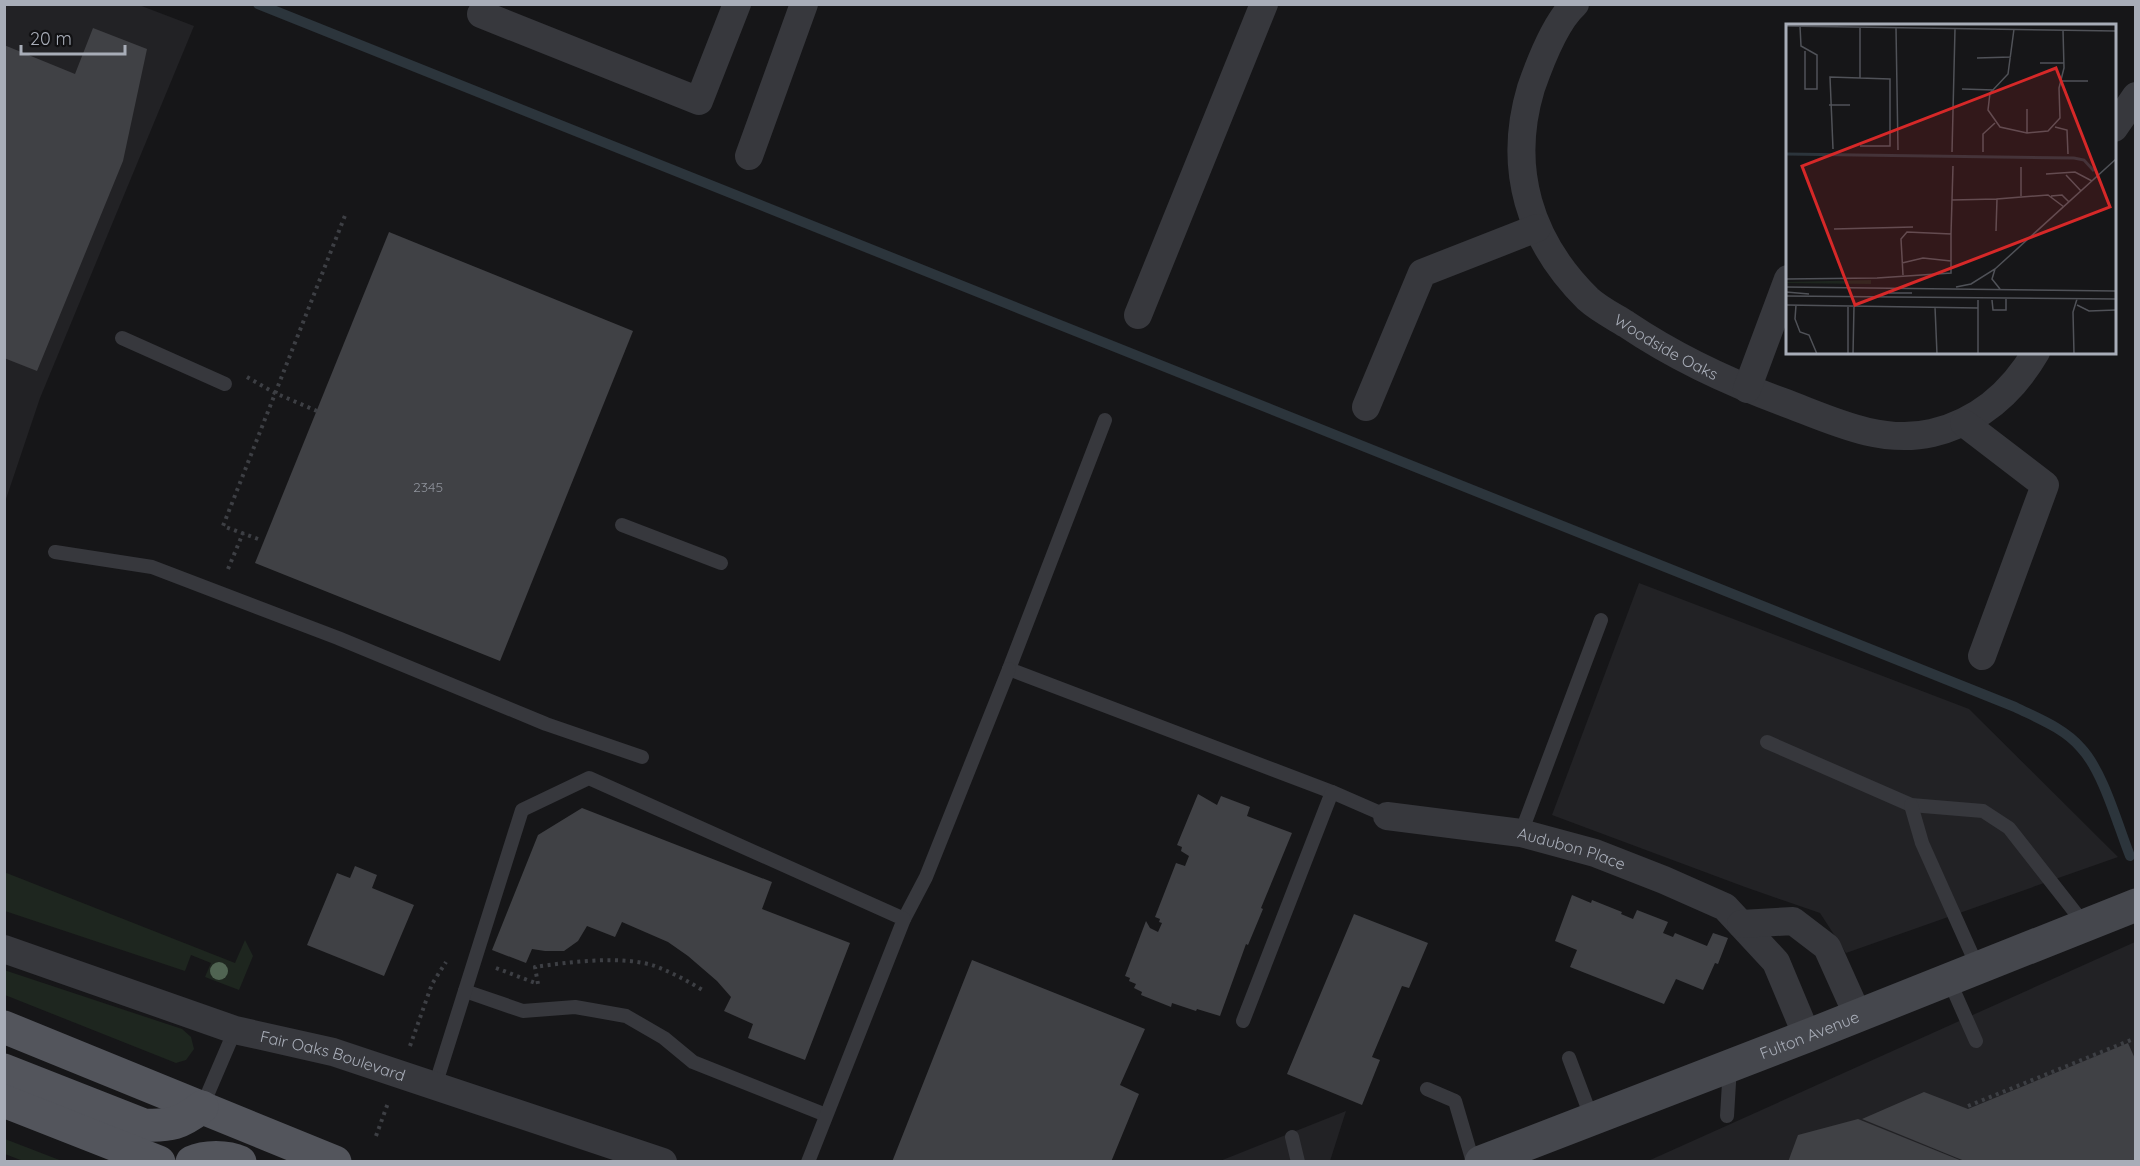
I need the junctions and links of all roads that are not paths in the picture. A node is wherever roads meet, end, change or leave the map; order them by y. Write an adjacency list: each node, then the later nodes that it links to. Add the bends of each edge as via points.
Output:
1 (737, 4): 5 (street, via 699,101)
2 (804, 4): 8 (street)
3 (1264, 4): 11 (street)
4 (1575, 4): 9 (street, Woodside Oaks, via 1538,67 1524,114 1524,186)
5 (481, 14)
6 (2134, 100): 7 (street)
7 (2116, 127)
8 (749, 156)
9 (1537, 228): 15 (street, Woodside Oaks, via 1559,267 1590,300 1655,344); 16 (street, via 1422,273)
10 (1786, 284): 15 (street)
11 (1138, 315)
12 (122, 338): 14 (lane)
13 (2035, 354): 18 (street, Woodside Oaks, via 2023,374 1992,406)
14 (225, 384)
15 (1747, 389): 18 (street, Woodside Oaks, via 1862,431 1899,436 1931,433)
16 (1366, 407)
17 (1105, 420): 24 (lane)
18 (1964, 423): 23 (street, via 2045,485)
19 (622, 525): 21 (lane)
20 (55, 552): 26 (lane, via 152,567 546,724)
21 (721, 563)
22 (1601, 620): 30 (lane)
23 (1982, 656)
24 (1009, 669): 27 (lane); 32 (lane, via 926,877)
25 (1767, 742): 28 (lane)
26 (642, 758)
27 (1332, 792): 29 (lane); 39 (lane)
28 (1911, 805): 34 (lane, via 1983,811 2008,828); 36 (lane)
29 (1387, 816): 30 (street, Audubon Place)
30 (1521, 833): 33 (street, Audubon Place, via 1595,853 1664,880 1725,907)
31 (2136, 905): 34 (street, Fulton Avenue)
32 (904, 919): 37 (lane, via 589,778 522,810); 51 (lane)
33 (1741, 924): 38 (street, via 1793,921 1827,947); 42 (street, Audubon Place, via 1776,962)
34 (2085, 925): 36 (street, Fulton Avenue)
35 (4, 949): 41 (street, Fair Oaks Boulevard)
36 (1963, 974): 38 (street, Fulton Avenue); 43 (lane)
37 (465, 991): 47 (lane); 51 (lane, via 523,1011 575,1007 626,1016 664,1038 693,1062)
38 (1858, 1016): 42 (street, Fulton Avenue)
39 (1243, 1021)
40 (4, 1027): 50 (main road)
41 (235, 1030): 47 (street, Fair Oaks Boulevard, via 333,1052); 50 (lane)
42 (1807, 1036): 45 (street, Fulton Avenue)
43 (1976, 1041)
44 (1569, 1058): 53 (lane)
45 (1730, 1066): 52 (lane); 53 (street, Fulton Avenue)
46 (4, 1070): 50 (main road, via 144,1125 167,1126 184,1121)
47 (435, 1086): 59 (street, Fair Oaks Boulevard)
48 (1427, 1089): 62 (lane, via 1455,1101)
49 (4, 1101): 55 (main road)
50 (201, 1107): 58 (main road)
51 (826, 1115): 60 (lane)
52 (1727, 1116)
53 (1592, 1119): 62 (street, Fulton Avenue)
54 (1292, 1137): 61 (lane)
55 (159, 1161)
56 (192, 1161): 57 (main road)
57 (240, 1161)
58 (335, 1161)
59 (663, 1161)
60 (808, 1161)
61 (1298, 1161)
62 (1485, 1161)

